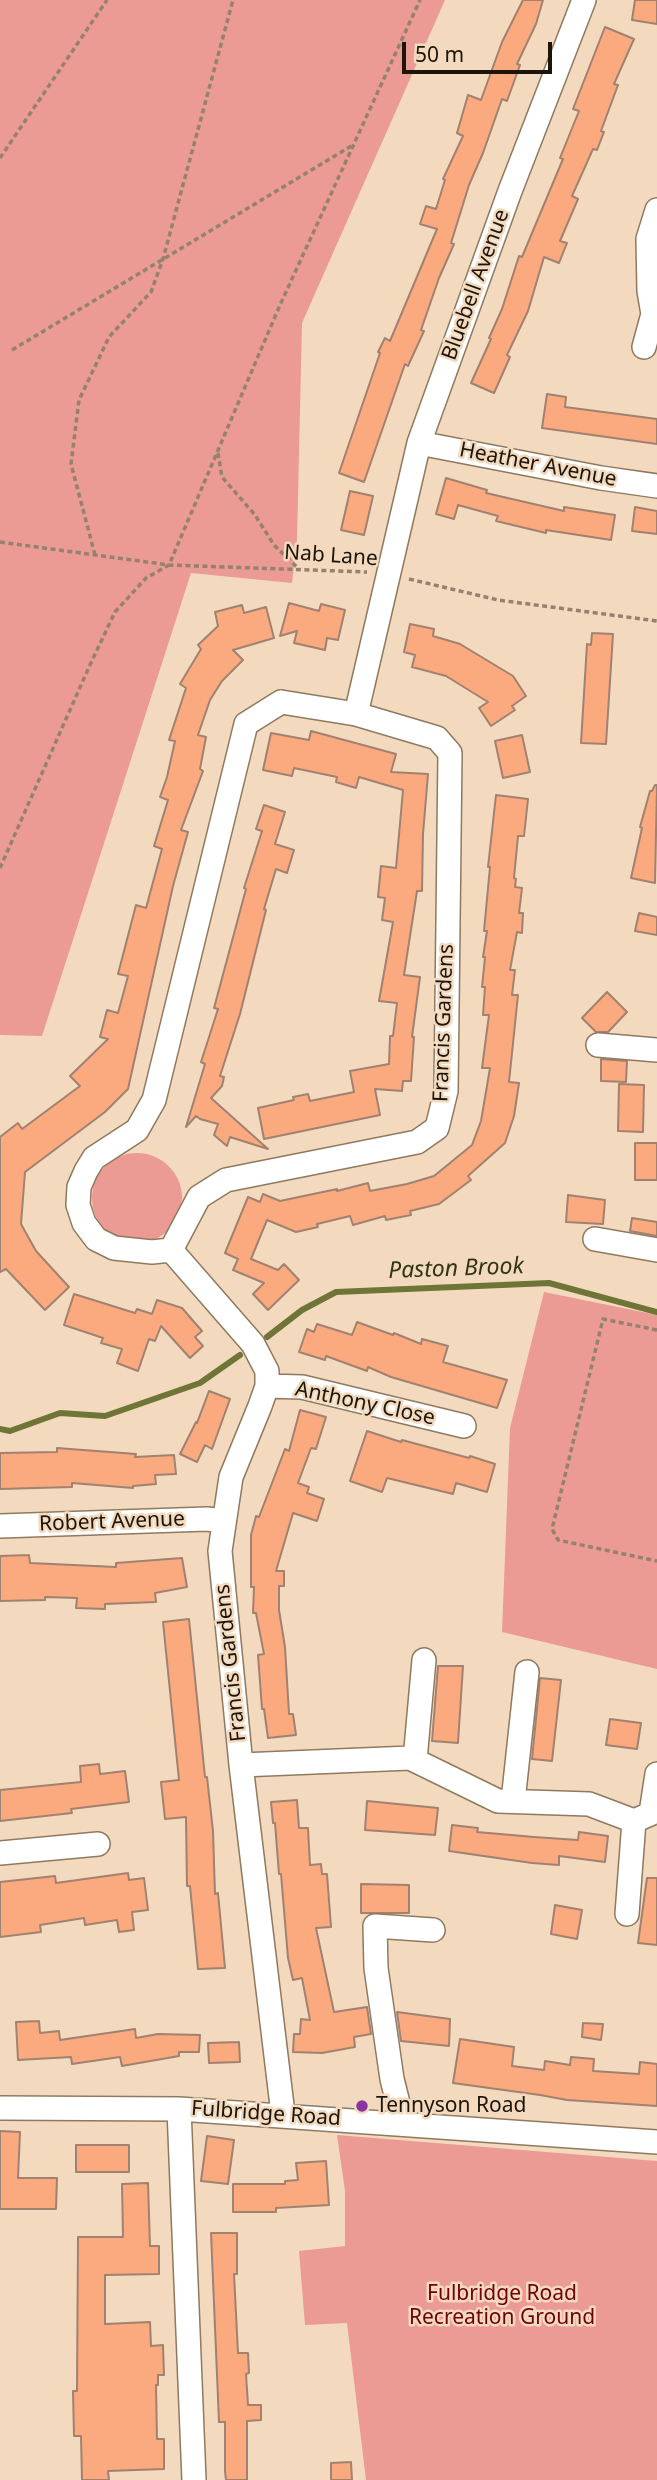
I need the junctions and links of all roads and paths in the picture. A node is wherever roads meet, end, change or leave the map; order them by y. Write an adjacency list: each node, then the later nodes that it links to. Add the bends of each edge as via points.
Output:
1 (107, 0): 6 (path)
2 (233, 0): 8 (path)
3 (420, 0): 5 (path)
4 (584, 0): 11 (street, Bluebell Avenue)
5 (353, 145): 8 (path); 12 (path)
6 (0, 158)
7 (657, 210): 9 (street, via 648,239 653,314)
8 (163, 259): 10 (path); 15 (path, via 151,292 109,337 79,400 71,464)
9 (644, 347)
10 (12, 349)
11 (419, 443): 13 (street, Heather Avenue); 17 (street, Bluebell Avenue)
12 (217, 451): 16 (path); 18 (path, via 222,477 274,545)
13 (657, 486)
14 (0, 542): 15 (path, Nab Lane)
15 (95, 555): 16 (path, Nab Lane)
16 (169, 565): 18 (path, Nab Lane); 21 (path, via 146,578 115,612)
17 (390, 568): 18 (path, Nab Lane, via 370,572); 19 (path, Nab Lane, via 498,600); 20 (street)
18 (300, 570)
19 (657, 621)
20 (356, 714): 25 (street, Francis Gardens, via 281,702 246,724 155,1100 137,1130 94,1158 79,1187 78,1205 96,1239 114,1248); 25 (street, Francis Gardens, via 437,738 450,753 446,1091 437,1128 417,1142 226,1180 199,1197)
21 (0, 868)
22 (597, 1045): 23 (street)
23 (657, 1050)
24 (595, 1239): 26 (street)
25 (172, 1250): 28 (street, via 253,1345 267,1371)
26 (657, 1250)
27 (657, 1330): 32 (path, via 603,1319 552,1529 558,1541)
28 (267, 1386): 29 (street, Anthony Close, via 302,1387); 30 (street, Francis Gardens, via 232,1477)
29 (464, 1426)
30 (223, 1521): 31 (street, Robert Avenue); 36 (street, Francis Gardens, via 220,1552)
31 (0, 1526)
32 (657, 1560)
33 (424, 1660): 35 (street)
34 (527, 1672): 38 (street)
35 (415, 1760): 36 (street); 38 (street, via 498,1801)
36 (242, 1765): 46 (street, Francis Gardens)
37 (657, 1774): 39 (street)
38 (513, 1801): 39 (street, via 589,1804)
39 (648, 1815): 42 (street)
40 (99, 1844): 41 (street)
41 (0, 1853)
42 (627, 1914)
43 (433, 1930): 47 (street, via 375,1926 376,1968)
44 (0, 2108): 45 (street, Fulbridge Road)
45 (179, 2109): 46 (street, Fulbridge Road); 49 (street)
46 (283, 2114): 47 (street, Fulbridge Road)
47 (403, 2123): 48 (street, Fulbridge Road)
48 (657, 2142)
49 (194, 2480)

